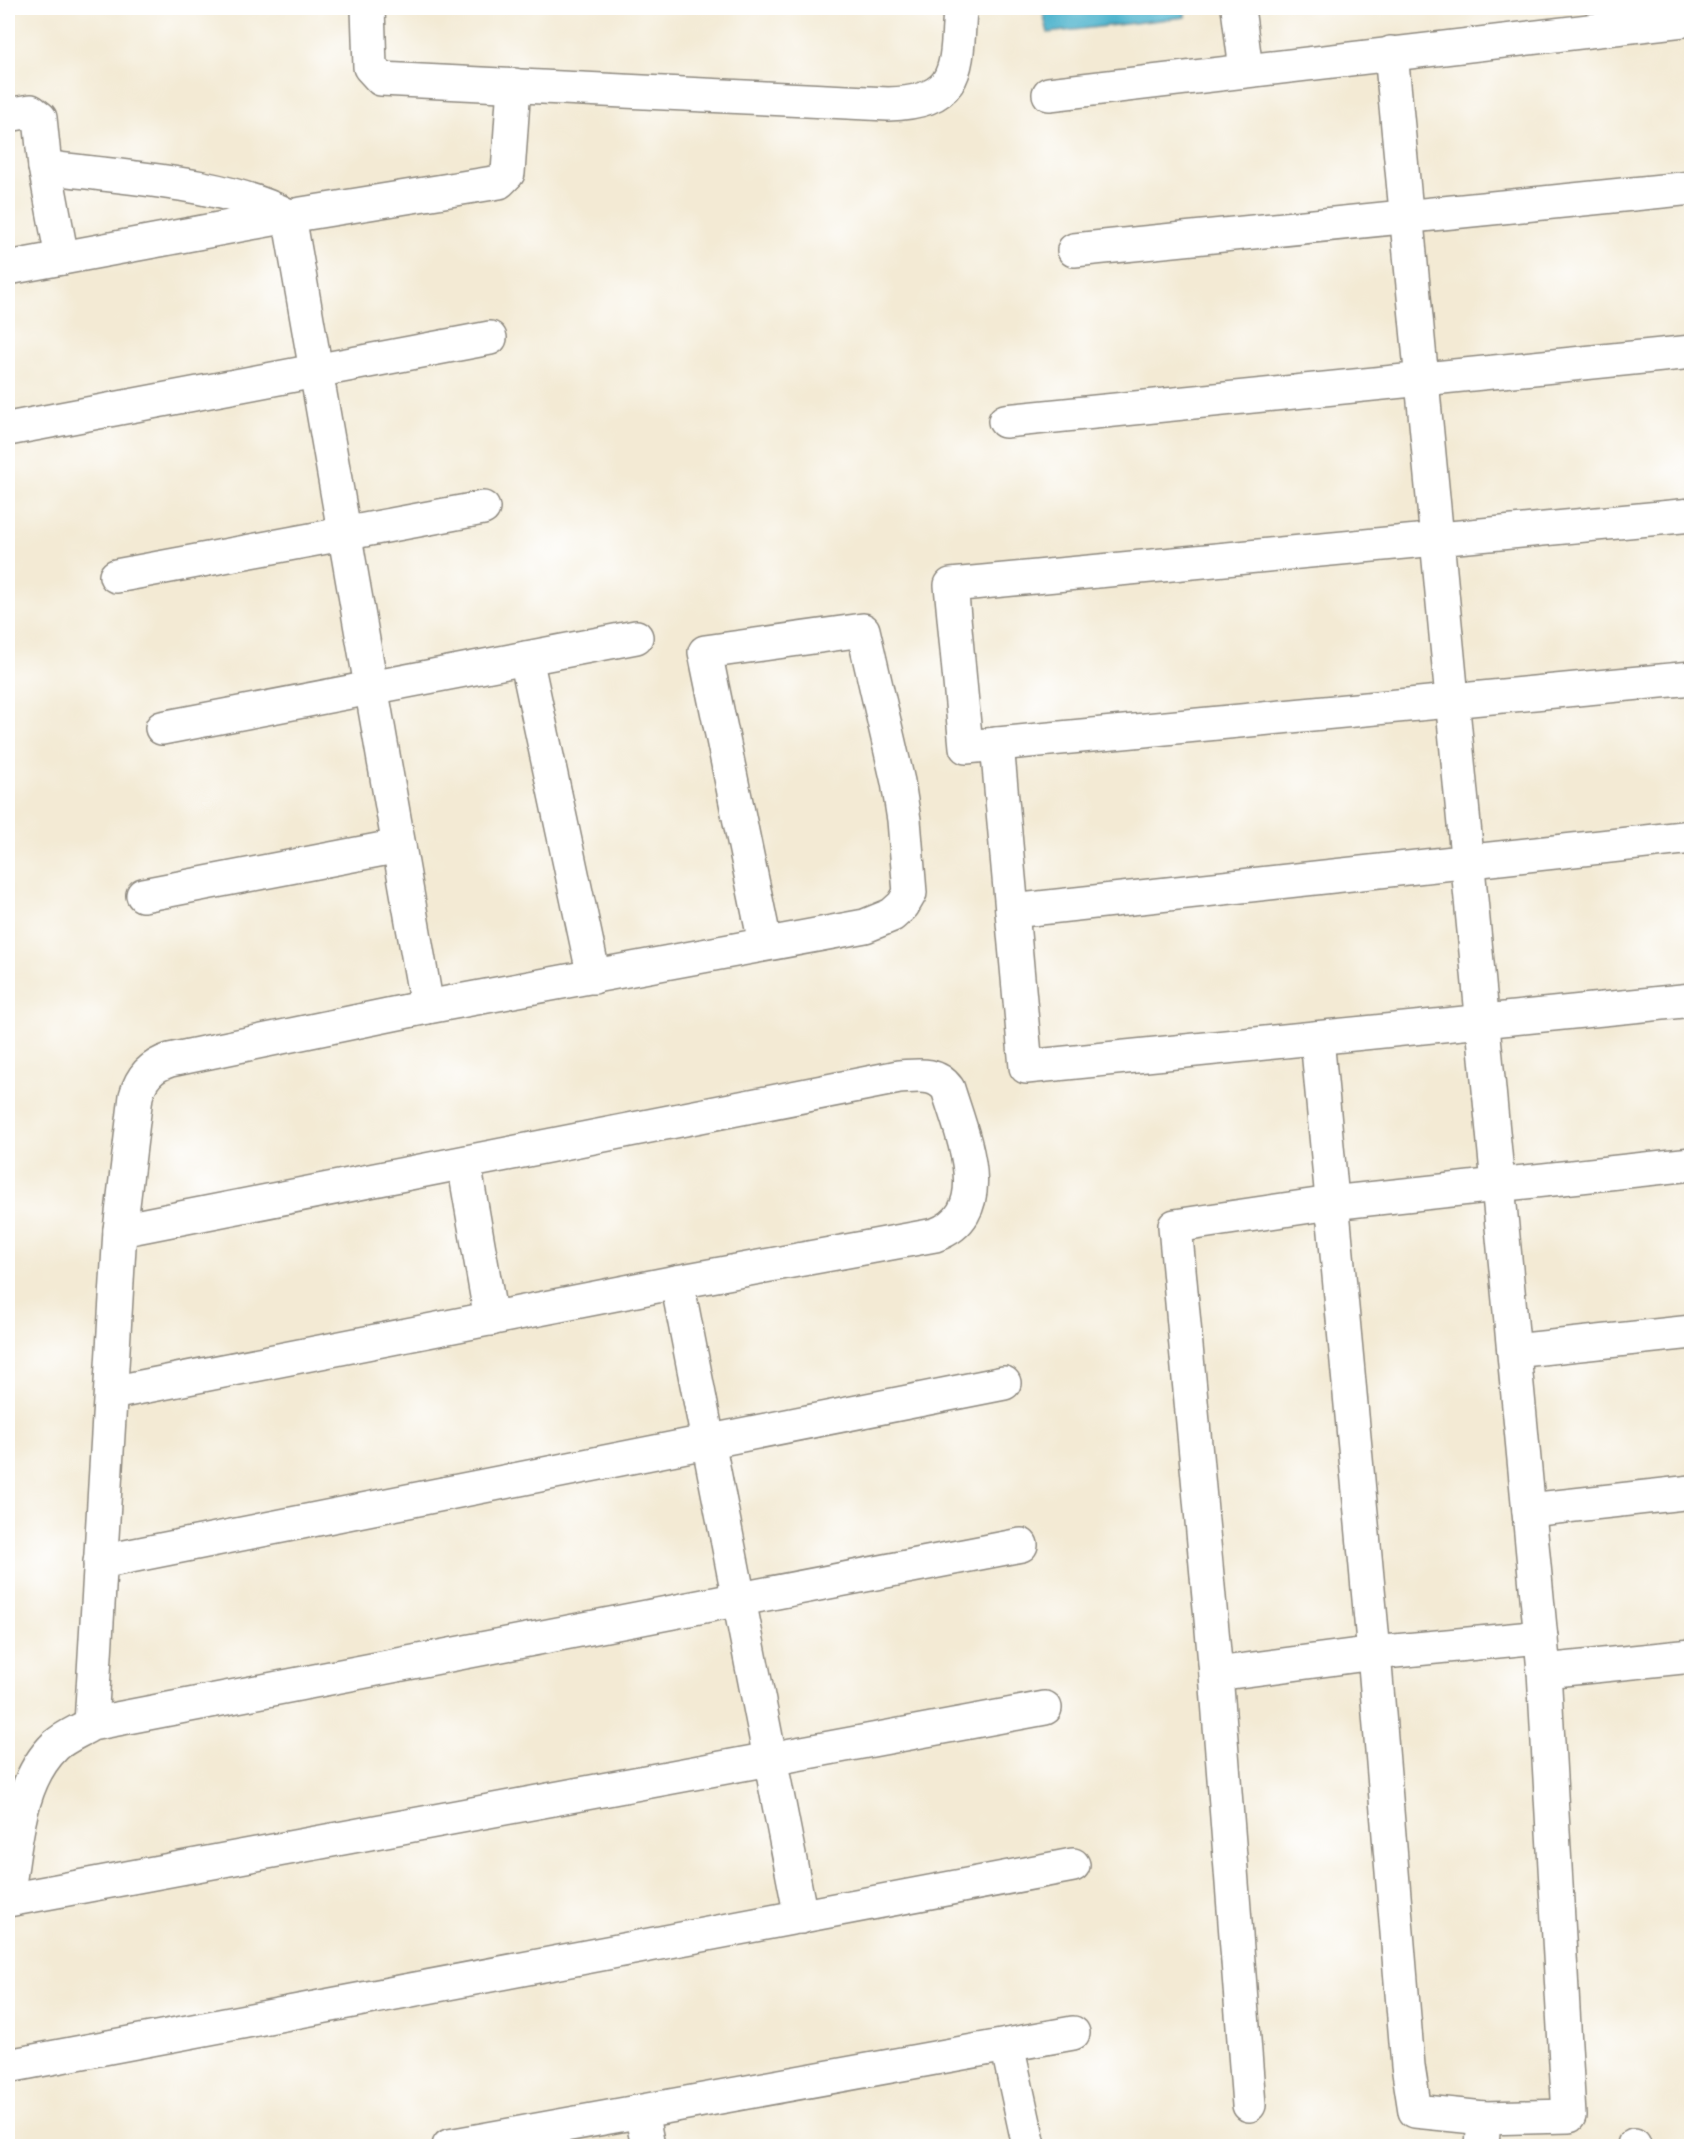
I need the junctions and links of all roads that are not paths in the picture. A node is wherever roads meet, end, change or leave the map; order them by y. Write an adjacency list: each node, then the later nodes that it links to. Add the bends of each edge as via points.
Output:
1 (368, 8): 7 (street, via 370,67 381,79)
2 (960, 8): 7 (street, via 956,64 948,84 933,98 913,104)
3 (1238, 8): 6 (street)
4 (1692, 19): 5 (street)
5 (1391, 53): 6 (street); 13 (street)
6 (1246, 70): 8 (street)
7 (514, 85): 12 (street, via 508,173 499,182)
8 (1049, 94)
9 (8, 115): 10 (street, via 31,111 40,118)
10 (45, 167): 12 (street, via 230,192); 15 (street)
11 (1692, 188): 13 (street)
12 (289, 216): 15 (street); 19 (street)
13 (1406, 217): 14 (street); 20 (street)
14 (1074, 250)
15 (62, 258): 16 (street)
16 (8, 268)
17 (490, 338): 19 (street)
18 (1692, 352): 20 (street)
19 (316, 371): 22 (street); 25 (street)
20 (1422, 379): 21 (street); 26 (street)
21 (1005, 421)
22 (8, 429)
23 (483, 508): 25 (street)
24 (1692, 515): 26 (street)
25 (345, 534): 27 (street); 31 (street)
26 (1437, 539): 32 (street); 34 (street, via 951,585 966,747)
27 (116, 576)
28 (636, 637): 29 (street)
29 (526, 658): 31 (street); 41 (street)
30 (1692, 678): 32 (street)
31 (371, 688): 33 (street); 36 (street)
32 (1452, 701): 34 (street); 37 (street)
33 (162, 728)
34 (997, 744): 39 (street)
35 (1692, 837): 37 (street)
36 (399, 846): 38 (street); 43 (street)
37 (1467, 861): 39 (street); 44 (street)
38 (143, 895)
39 (1012, 911): 45 (street, via 1026,1067)
40 (765, 944): 40 (street, via 881,921 903,905 910,893 898,782 863,630 705,652); 41 (street)
41 (594, 977): 43 (street)
42 (1692, 1000): 44 (street)
43 (427, 1007): 50 (street, via 170,1060 150,1070 136,1096)
44 (1482, 1021): 45 (street); 48 (street)
45 (1317, 1038): 49 (street)
46 (464, 1163): 50 (street); 51 (street, via 899,1077 934,1078 948,1089 969,1161 972,1195 966,1213 948,1231); 52 (street)
47 (1692, 1164): 48 (street)
48 (1498, 1185): 49 (street); 54 (street)
49 (1332, 1203): 64 (street); 67 (street, via 1175,1226)
50 (120, 1230): 56 (street)
51 (677, 1282): 52 (street); 57 (street)
52 (491, 1318): 56 (street)
53 (1692, 1332): 54 (street)
54 (1514, 1351): 59 (street)
55 (1004, 1383): 57 (street)
56 (111, 1393): 61 (street)
57 (708, 1441): 61 (street); 62 (street)
58 (1692, 1492): 59 (street)
59 (1529, 1510): 63 (street)
60 (1022, 1545): 62 (street)
61 (100, 1562): 69 (street)
62 (739, 1600): 69 (street); 70 (street)
63 (1541, 1637): 64 (street); 66 (street)
64 (1374, 1653): 67 (street); 80 (street, via 1415,2111)
65 (1692, 1656): 66 (street)
66 (1544, 1671): 80 (street, via 1569,2116)
67 (1216, 1674): 78 (street)
68 (1045, 1708): 70 (street)
69 (91, 1724): 72 (street, via 56,1746 36,1771 21,1813)
70 (770, 1759): 73 (street); 74 (street)
71 (1073, 1865): 74 (street)
72 (8, 1891)
73 (8, 1900)
74 (801, 1917): 77 (street)
75 (1073, 2033): 76 (street)
76 (1007, 2045): 79 (street); 83 (street)
77 (8, 2066)
78 (1249, 2105)
79 (641, 2112): 81 (street); 82 (street)
80 (1483, 2132)
81 (449, 2146)
82 (648, 2146)
83 (1029, 2146)

